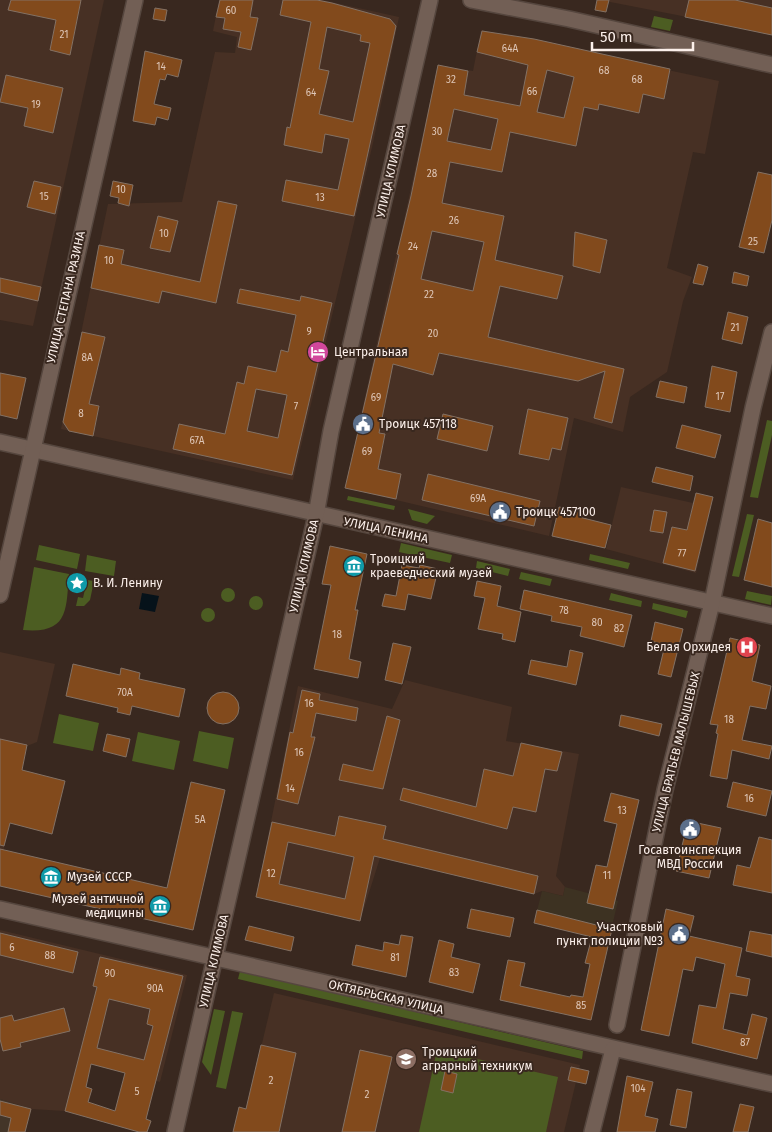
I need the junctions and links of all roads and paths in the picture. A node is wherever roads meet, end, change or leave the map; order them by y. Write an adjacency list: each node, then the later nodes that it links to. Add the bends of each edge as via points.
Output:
1 (135, 0): 7 (street, УЛИЦА СТЕПАНА РАЗИНА)
2 (430, 0): 8 (street, УЛИЦА КЛИМОВА, via 331,431)
3 (471, 0): 4 (street)
4 (772, 64)
5 (772, 332): 10 (street, УЛИЦА БРАТЬЕВ МАЛЫШЕВЫХ, via 752,408)
6 (0, 442): 7 (street, УЛИЦА ЛЕНИНА)
7 (33, 449): 8 (street, УЛИЦА ЛЕНИНА); 9 (street, УЛИЦА СТЕПАНА РАЗИНА)
8 (316, 515): 10 (street, УЛИЦА ЛЕНИНА); 13 (street, УЛИЦА КЛИМОВА)
9 (0, 595)
10 (712, 603): 11 (street, УЛИЦА ЛЕНИНА); 14 (street, УЛИЦА БРАТЬЕВ МАЛЫШЕВЫХ, via 665,790)
11 (772, 616)
12 (0, 909): 13 (street, ОКТЯБРЬСКАЯ УЛИЦА)
13 (215, 958): 15 (street, ОКТЯБРЬСКАЯ УЛИЦА); 17 (street, УЛИЦА КЛИМОВА)
14 (617, 1026)
15 (613, 1049): 16 (street, ОКТЯБРЬСКАЯ УЛИЦА); 18 (street)
16 (772, 1084)
17 (175, 1132)
18 (592, 1132)

